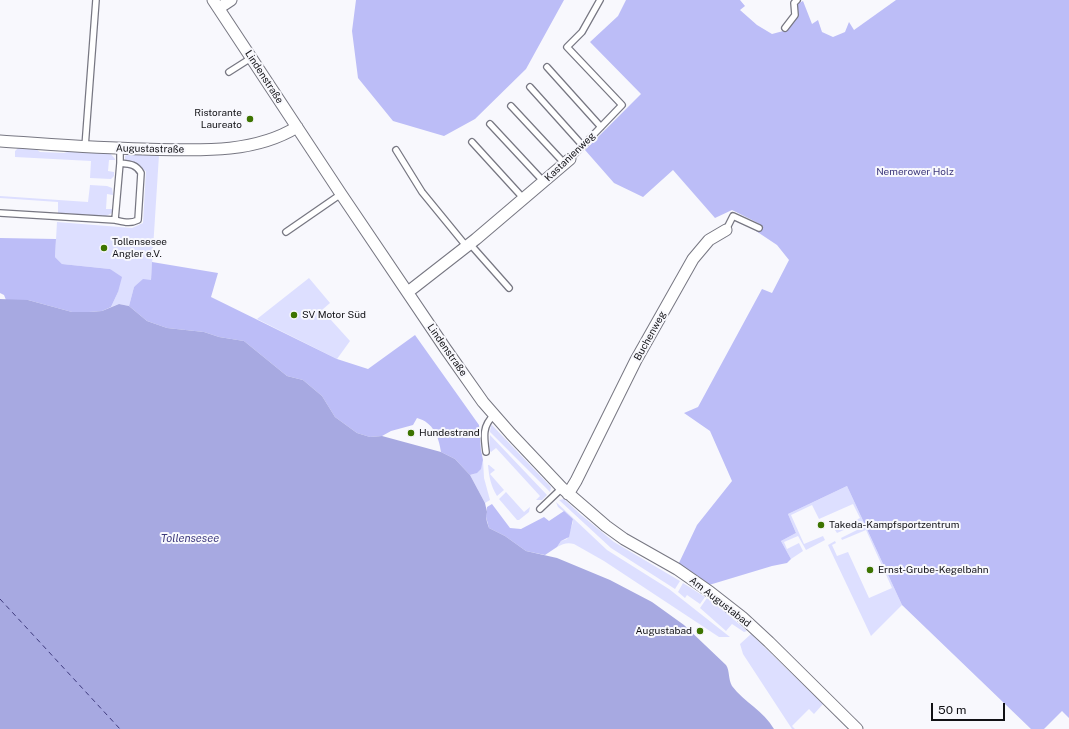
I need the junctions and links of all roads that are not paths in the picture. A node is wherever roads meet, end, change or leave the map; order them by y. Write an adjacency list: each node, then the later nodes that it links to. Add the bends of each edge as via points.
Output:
1 (96, 0): 17 (lane)
2 (231, 0): 5 (street)
3 (600, 0): 14 (lane, Kastanienweg, via 582,32 567,47 622,105)
4 (794, 1): 6 (lane, via 796,15)
5 (216, 4): 7 (street, Lindenstraße)
6 (785, 28)
7 (251, 58): 9 (lane); 13 (street, Lindenstraße)
8 (547, 67): 14 (lane)
9 (229, 72)
10 (530, 87): 18 (lane)
11 (511, 106): 21 (lane)
12 (490, 124): 23 (lane)
13 (296, 127): 19 (street, Augustastraße, via 282,136 247,146 182,150); 24 (street, Lindenstraße)
14 (601, 127): 18 (lane, Kastanienweg)
15 (0, 141): 17 (street, Augustastraße)
16 (472, 142): 25 (lane)
17 (85, 146): 19 (street, Augustastraße)
18 (583, 146): 21 (lane, Kastanienweg)
19 (120, 148): 22 (lane)
20 (396, 150): 31 (lane, via 422,192)
21 (568, 162): 23 (street, Kastanienweg)
22 (120, 163): 27 (lane); 27 (lane, via 134,165 141,173 138,220)
23 (544, 182): 25 (street, Kastanienweg)
24 (341, 194): 30 (lane); 33 (street, Lindenstraße)
25 (524, 199): 31 (street, Kastanienweg)
26 (0, 213): 27 (lane)
27 (115, 220)
28 (759, 228): 29 (lane, Buchenweg, via 733,216)
29 (726, 230): 36 (street, Buchenweg, via 709,240 693,259 636,360 576,481)
30 (286, 232)
31 (468, 246): 32 (lane); 33 (street, Kastanienweg)
32 (509, 288)
33 (408, 292): 34 (street, Lindenstraße)
34 (494, 415): 35 (lane, via 485,428); 36 (street, Lindenstraße)
35 (486, 452)
36 (565, 491): 37 (lane); 38 (street, Am Augustabad, via 600,522 676,569 742,617)
37 (540, 509)
38 (857, 729)

